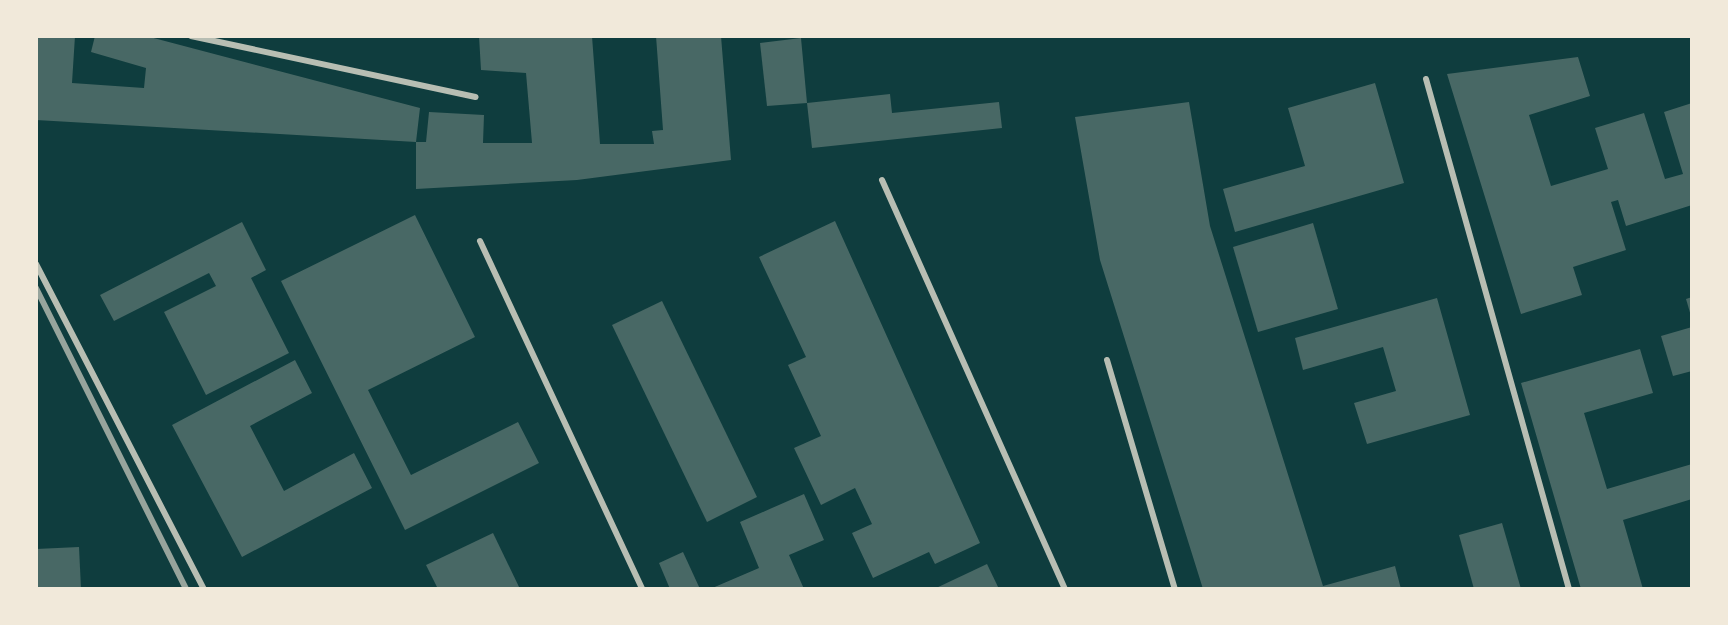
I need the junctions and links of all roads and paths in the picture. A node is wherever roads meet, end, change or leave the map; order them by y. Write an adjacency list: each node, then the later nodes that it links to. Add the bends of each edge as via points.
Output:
1 (191, 36): 3 (lane)
2 (1426, 79): 12 (lane)
3 (476, 97)
4 (882, 180): 10 (lane)
5 (480, 241): 9 (lane)
6 (36, 264): 8 (lane)
7 (1107, 360): 11 (lane)
8 (204, 589)
9 (642, 589)
10 (1065, 589)
11 (1175, 589)
12 (1569, 589)

